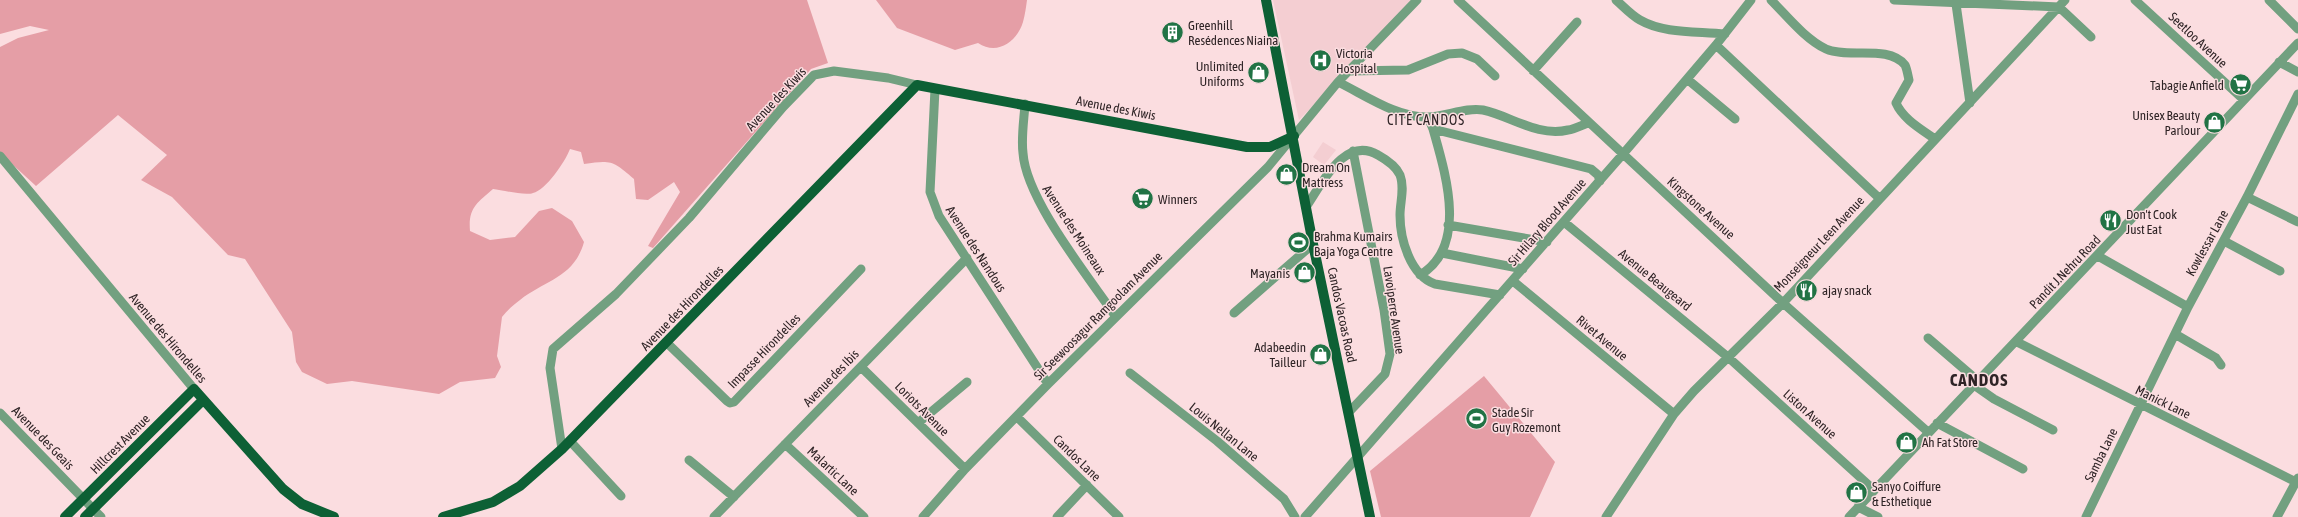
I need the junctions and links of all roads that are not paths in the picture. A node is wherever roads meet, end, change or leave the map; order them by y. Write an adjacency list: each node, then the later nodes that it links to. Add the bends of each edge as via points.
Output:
1 (1266, 0): 36 (main road, Candos Vacoas Road)
2 (1417, 0): 21 (street, Sir Seewoosagur Ramgoolam Avenue)
3 (1458, 0): 20 (street, Kingstone Avenue)
4 (1616, 0): 15 (street, via 1639,19 1650,24 1664,28)
5 (1751, 0): 15 (street, Sir Hilary Blood Avenue)
6 (1771, 0): 37 (street, via 1809,37 1826,49 1839,53 1869,52 1894,57 1905,66 1909,80 1896,103 1898,110)
7 (1894, 0): 10 (street)
8 (2135, 0): 29 (street, Seetloo Avenue)
9 (2269, 0): 14 (street)
10 (1919, 1): 12 (street)
11 (2062, 3): 12 (street); 16 (street); 30 (street, Monseigneur Leen Avenue)
12 (1956, 4): 30 (street)
13 (1577, 22): 20 (street)
14 (2298, 29)
15 (1725, 34): 18 (street, Sir Hilary Blood Avenue)
16 (2091, 37)
17 (2298, 43): 19 (street, Pandit J.Nehru Road)
18 (1716, 45): 24 (street, Sir Hilary Blood Avenue); 43 (street)
19 (2279, 62): 22 (street); 29 (street, Pandit J.Nehru Road)
20 (1533, 70): 34 (street, Kingstone Avenue)
21 (1349, 71): 23 (street, via 1408,70 1448,54 1462,53 1477,58); 25 (street, Sir Seewoosagur Ramgoolam Avenue)
22 (2298, 72)
23 (1495, 76)
24 (1687, 79): 33 (street); 39 (street, Sir Hilary Blood Avenue)
25 (1338, 82): 32 (street, via 1399,112); 36 (street, Sir Seewoosagur Ramgoolam Avenue)
26 (917, 86): 27 (main road, Avenue des Kiwis); 66 (main road, Avenue des Hirondelles); 88 (street, Avenue des Kiwis, via 888,78 834,71 814,75 783,107 689,218 616,294 553,349 550,368)
27 (935, 89): 31 (main road, Avenue des Kiwis); 53 (street, Avenue des Nandous, via 930,192 939,216)
28 (2298, 94): 42 (street, Kowlessar Lane)
29 (2244, 100): 52 (street, Pandit J.Nehru Road)
30 (1970, 103): 37 (street, Monseigneur Leen Avenue)
31 (1025, 104): 36 (main road, Avenue des Kiwis, via 1247,147 1270,147); 63 (street, Avenue des Moineaux, via 1022,153 1032,188 1051,222)
32 (1428, 117): 34 (street, via 1481,110 1537,129 1568,130); 35 (street)
33 (1735, 120)
34 (1588, 123): 39 (street, Kingstone Avenue)
35 (1433, 129): 41 (street, via 1591,169); 47 (street, via 1449,189)
36 (1294, 136): 44 (main road, Candos Vacoas Road); 63 (street, Sir Seewoosagur Ramgoolam Avenue, via 1268,167)
37 (1935, 140): 43 (street, Monseigneur Leen Avenue)
38 (1353, 151): 44 (street, via 1340,159); 57 (street, via 1364,150 1374,153 1394,166 1400,175 1403,239); 78 (street, Lavoiperre Avenue, via 1390,354 1385,374)
39 (1622, 154): 41 (street, Sir Hilary Blood Avenue); 60 (street, Kingstone Avenue)
40 (0, 156): 75 (street, Avenue des Hirondelles)
41 (1600, 180): 45 (street, Sir Hilary Blood Avenue)
42 (2247, 197): 46 (street); 48 (street, Kowlessar Lane)
43 (1879, 198): 60 (street, Monseigneur Leen Avenue)
44 (1306, 207): 50 (main road, Candos Vacoas Road)
45 (1564, 222): 49 (street, Sir Hilary Blood Avenue); 68 (street, Avenue Beaugeard)
46 (2298, 222)
47 (1448, 225): 49 (street); 51 (street)
48 (2224, 241): 56 (street); 61 (street, Kowlessar Lane)
49 (1547, 242): 55 (street, Sir Hilary Blood Avenue)
50 (1313, 244): 62 (street); 78 (main road, Candos Vacoas Road)
51 (1442, 253): 55 (street); 57 (street, via 1436,263)
52 (2098, 256): 61 (street); 67 (street, Pandit J.Nehru Road)
53 (967, 258): 70 (street, Avenue des Ibis); 74 (street, Avenue des Nandous)
54 (861, 269): 66 (street, Impasse Hirondelles, via 734,402 727,401)
55 (1523, 269): 58 (street, Sir Hilary Blood Avenue)
56 (2280, 271)
57 (1420, 275): 59 (street, via 1435,284)
58 (1513, 281): 59 (street, Sir Hilary Blood Avenue); 80 (street, Rivet Avenue)
59 (1500, 295): 89 (street, Sir Hilary Blood Avenue)
60 (1783, 303): 68 (street, Monseigneur Leen Avenue); 85 (street, Kingstone Avenue)
61 (2188, 307): 64 (street, Kowlessar Lane)
62 (1234, 313)
63 (1116, 317): 74 (street, Sir Seewoosagur Ramgoolam Avenue)
64 (2174, 334): 69 (street, via 2216,358); 77 (street, Kowlessar Lane)
65 (1928, 338): 73 (street)
66 (666, 342): 86 (main road, Avenue des Hirondelles)
67 (2017, 342): 73 (street, Pandit J.Nehru Road); 77 (street, Manick Lane)
68 (1729, 358): 80 (street, Monseigneur Leen Avenue); 95 (street, Liston Avenue)
69 (2221, 365)
70 (861, 367): 82 (street, Loriots Avenue); 87 (street, Avenue des Ibis)
71 (1130, 373): 111 (street, Louis Nellan Lane, via 1217,441 1284,499)
72 (968, 382): 82 (street)
73 (1976, 383): 83 (street, Pandit J.Nehru Road); 84 (street, via 1994,399)
74 (1048, 384): 81 (street, Sir Seewoosagur Ramgoolam Avenue)
75 (194, 390): 76 (main road, Avenue des Hirondelles); 98 (main road, Hillcrest Avenue)
76 (203, 400): 100 (main road, Hillcrest Avenue); 104 (main road, Avenue des Hirondelles, via 283,488 302,504)
77 (2139, 405): 93 (street, Manick Lane); 117 (street, Samba Lane)
78 (1349, 412): 89 (main road, Candos Vacoas Road)
79 (0, 413): 98 (street, Avenue des Geais)
80 (1674, 414): 114 (street, Monseigneur Leen Avenue)
81 (1017, 417): 92 (street, Sir Seewoosagur Ramgoolam Avenue); 94 (street, Candos Lane)
82 (918, 423): 92 (street, Loriots Avenue)
83 (1937, 423): 85 (street, Pandit J.Nehru Road); 91 (street)
84 (2053, 430)
85 (1928, 432): 95 (street, Pandit J.Nehru Road)
86 (570, 441): 88 (main road, Avenue des Hirondelles); 96 (street)
87 (785, 444): 97 (street, Avenue des Ibis); 107 (street, Malartic Lane)
88 (562, 449): 105 (main road, Avenue des Hirondelles, via 520,486 493,502)
89 (1358, 457): 112 (street, Sir Hilary Blood Avenue); 113 (main road, Candos Vacoas Road)
90 (689, 460): 97 (street)
91 (2023, 468)
92 (965, 469): 108 (street, Sir Seewoosagur Ramgoolam Avenue)
93 (2297, 481): 118 (street)
94 (1087, 485): 109 (street); 110 (street, Candos Lane)
95 (1873, 490): 99 (street, Pandit J.Nehru Road)
96 (621, 496)
97 (734, 497): 106 (street, Avenue des Ibis)
98 (84, 499): 100 (street); 101 (main road, Hillcrest Avenue)
99 (1858, 507): 115 (street, Pandit J.Nehru Road); 116 (street)
100 (93, 509): 102 (main road, Hillcrest Avenue); 103 (street)
101 (65, 517)
102 (85, 517)
103 (100, 517)
104 (334, 517)
105 (443, 517)
106 (714, 517)
107 (864, 517)
108 (923, 517)
109 (1057, 517)
110 (1119, 517)
111 (1295, 517)
112 (1305, 517)
113 (1370, 517)
114 (1606, 517)
115 (1849, 517)
116 (1878, 517)
117 (2086, 517)
118 (2277, 517)

